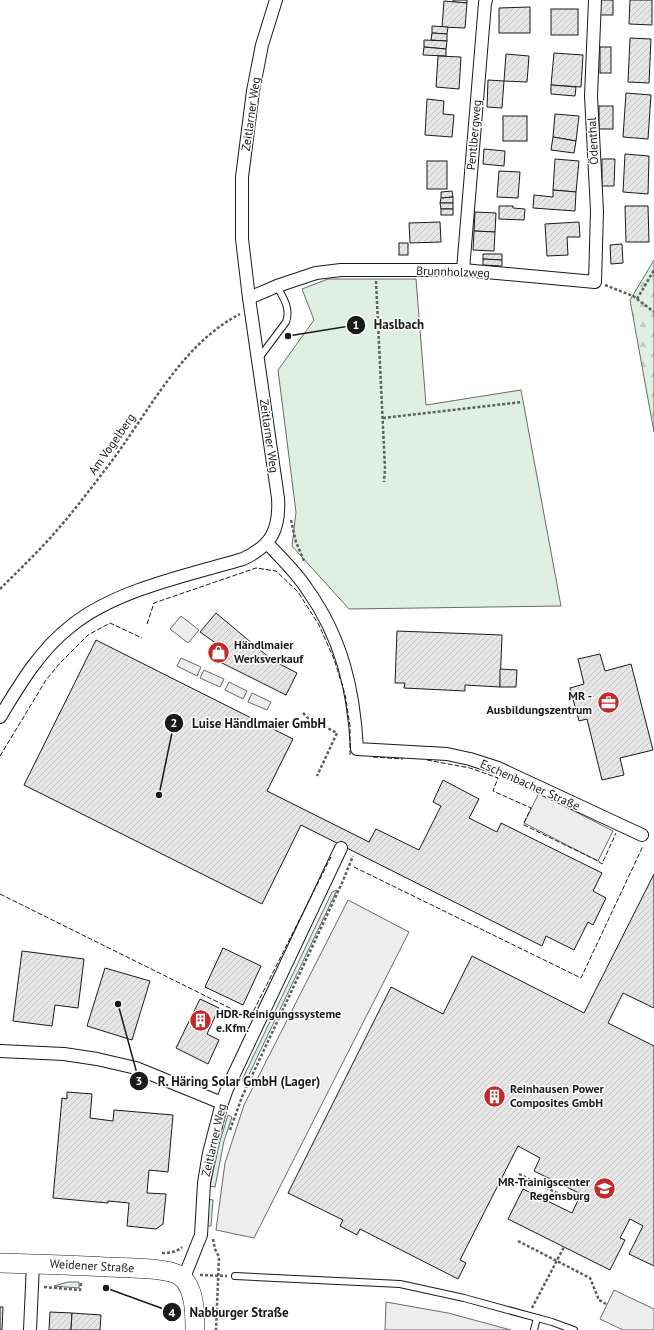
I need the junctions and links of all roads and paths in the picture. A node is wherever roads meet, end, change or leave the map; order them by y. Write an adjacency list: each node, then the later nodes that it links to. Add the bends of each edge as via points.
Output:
1 (276, 0): 9 (street, Zeitlarner Weg, via 262,45 253,91 242,177 242,239)
2 (486, 0): 4 (street, Pentlbergweg)
3 (595, 0): 7 (street, Ödenthal, via 591,96 597,211)
4 (463, 270): 6 (street, Brunnholzweg); 7 (street, Brunnholzweg)
5 (654, 270): 10 (path)
6 (376, 271): 8 (street, Brunnholzweg, via 341,270 316,273); 15 (path)
7 (595, 282): 10 (path)
8 (278, 286): 9 (street, Brunnholzweg); 13 (lane, via 289,315)
9 (249, 298): 13 (street, Zeitlarner Weg)
10 (637, 299): 11 (path)
11 (654, 312)
12 (241, 321): 20 (path, Am Vogelberg, via 240,314 227,320 198,346 172,375 81,502 58,530)
13 (258, 360): 18 (street, Zeitlarner Weg, via 279,510 275,529)
14 (522, 402): 15 (path)
15 (382, 418): 16 (path)
16 (384, 482)
17 (290, 515): 19 (path, via 296,542)
18 (267, 543): 22 (street, Zeitlarner Weg, via 256,553 243,559 146,588 89,613 70,626 33,666); 24 (street, Eschenbacher Straße, via 288,564 327,621 341,654 351,690 357,749 447,754 470,759 498,768 583,812)
19 (307, 567)
20 (0, 589)
21 (303, 713): 23 (path, via 337,733)
22 (0, 717)
23 (317, 776)
24 (642, 835)
25 (342, 848): 28 (street, Zeitlarner Weg)
26 (354, 853): 29 (path, via 242,1096)
27 (0, 1051): 28 (street, via 64,1054 136,1068)
28 (222, 1103): 32 (street, Zeitlarner Weg, via 204,1184)
29 (228, 1137)
30 (519, 1174): 31 (path)
31 (571, 1200)
32 (201, 1235): 35 (path, via 190,1235 181,1249); 39 (path, via 213,1235 219,1257); 40 (street, Zeitlarner Weg)
33 (518, 1241): 36 (path)
34 (564, 1247): 36 (path)
35 (161, 1253)
36 (557, 1261): 44 (path, via 590,1278 599,1300); 45 (path)
37 (0, 1263): 38 (main road, Weidener Straße)
38 (33, 1264): 40 (main road, Weidener Straße, via 132,1268 171,1272); 43 (street)
39 (218, 1275): 40 (path); 41 (path); 49 (path)
40 (183, 1276): 48 (main road, via 191,1291)
41 (235, 1276): 45 (lane, via 400,1284)
42 (88, 1283): 43 (path, via 81,1283 80,1290)
43 (32, 1286): 47 (street)
44 (606, 1304)
45 (528, 1316): 46 (lane)
46 (537, 1318): 50 (lane); 51 (lane)
47 (30, 1330)
48 (195, 1330)
49 (216, 1330)
50 (534, 1330)
51 (574, 1330)

